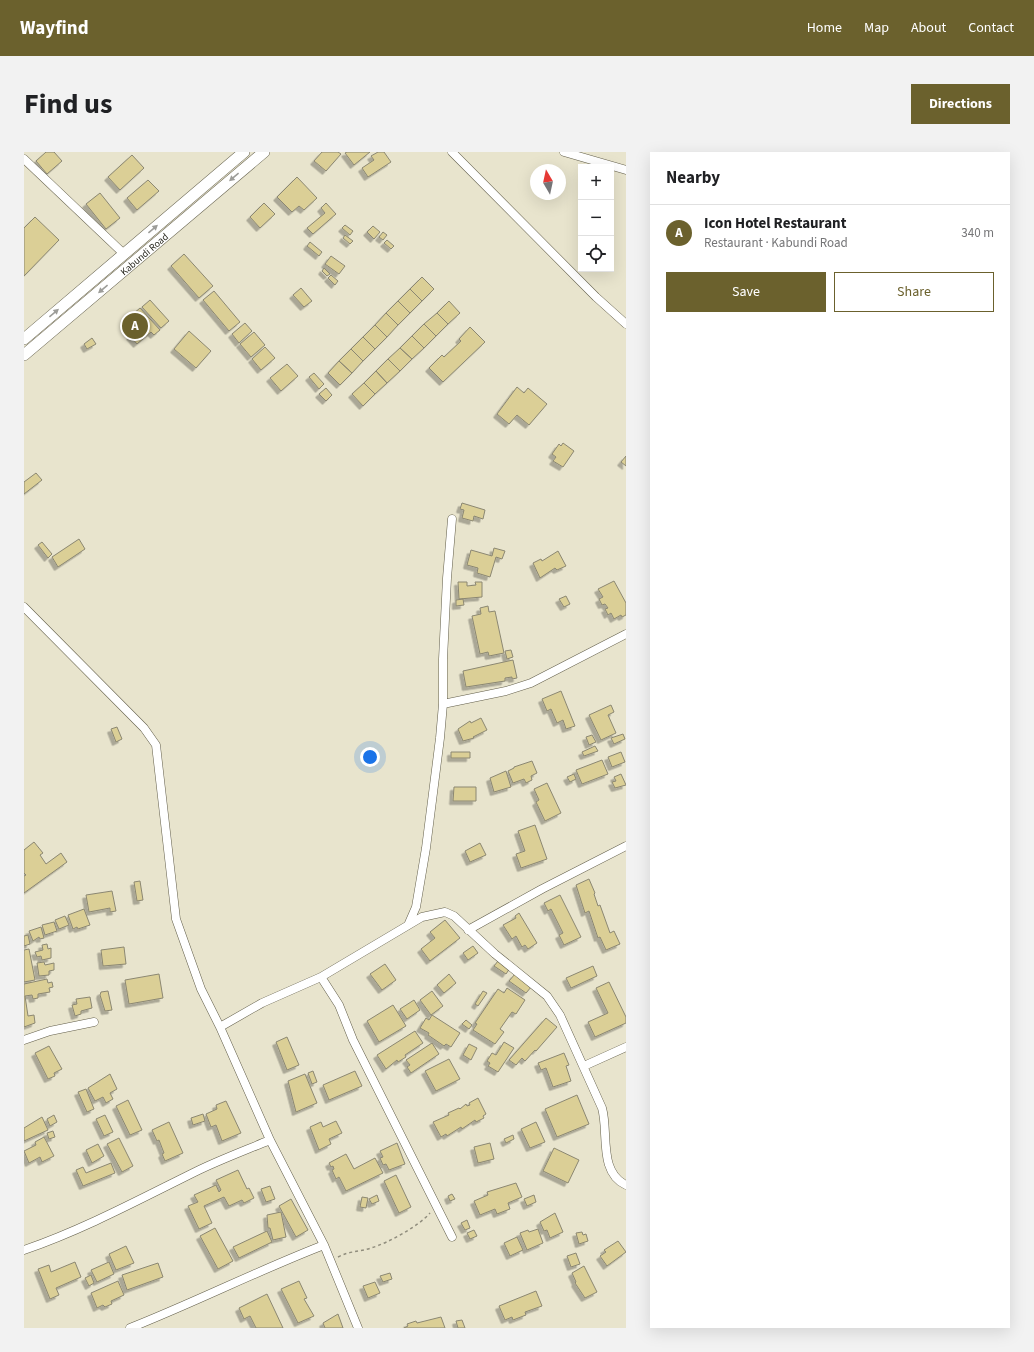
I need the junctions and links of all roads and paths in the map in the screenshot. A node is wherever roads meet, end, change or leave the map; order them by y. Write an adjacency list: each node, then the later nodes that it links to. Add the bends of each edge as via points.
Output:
1 (244, 152): 7 (street, Kabundi Road, one-way to 1)
2 (264, 152): 10 (street, Kabundi Road, one-way to 10)
3 (452, 152): 8 (street)
4 (564, 152): 6 (street)
5 (24, 159): 7 (street)
6 (626, 170)
7 (124, 254): 9 (street, Kabundi Road, one-way to 7)
8 (626, 324)
9 (24, 339)
10 (24, 355)
11 (452, 519): 14 (street, via 443,659)
12 (24, 608): 20 (street, via 144,728 156,745 176,918 202,989)
13 (626, 634): 14 (street, via 531,683)
14 (443, 704): 16 (street, via 426,848 416,907)
15 (626, 846): 17 (street)
16 (409, 923): 17 (street, via 445,912 454,916); 18 (street)
17 (468, 930): 23 (street, via 547,996 560,1015)
18 (321, 977): 20 (street, via 262,1003); 26 (street, via 338,1005)
19 (94, 1022): 21 (street)
20 (220, 1027): 24 (street)
21 (24, 1040)
22 (626, 1047): 23 (street)
23 (584, 1066): 25 (street, via 605,1119 606,1151 610,1165 617,1178)
24 (270, 1140): 28 (street); 29 (street, via 200,1169 157,1192)
25 (626, 1184)
26 (436, 1205): 27 (street); 30 (path, via 422,1222 401,1233 371,1248 347,1252)
27 (452, 1237)
28 (324, 1245): 30 (street); 31 (street, via 244,1277)
29 (24, 1250)
30 (331, 1260): 32 (street)
31 (130, 1328)
32 (358, 1328)

